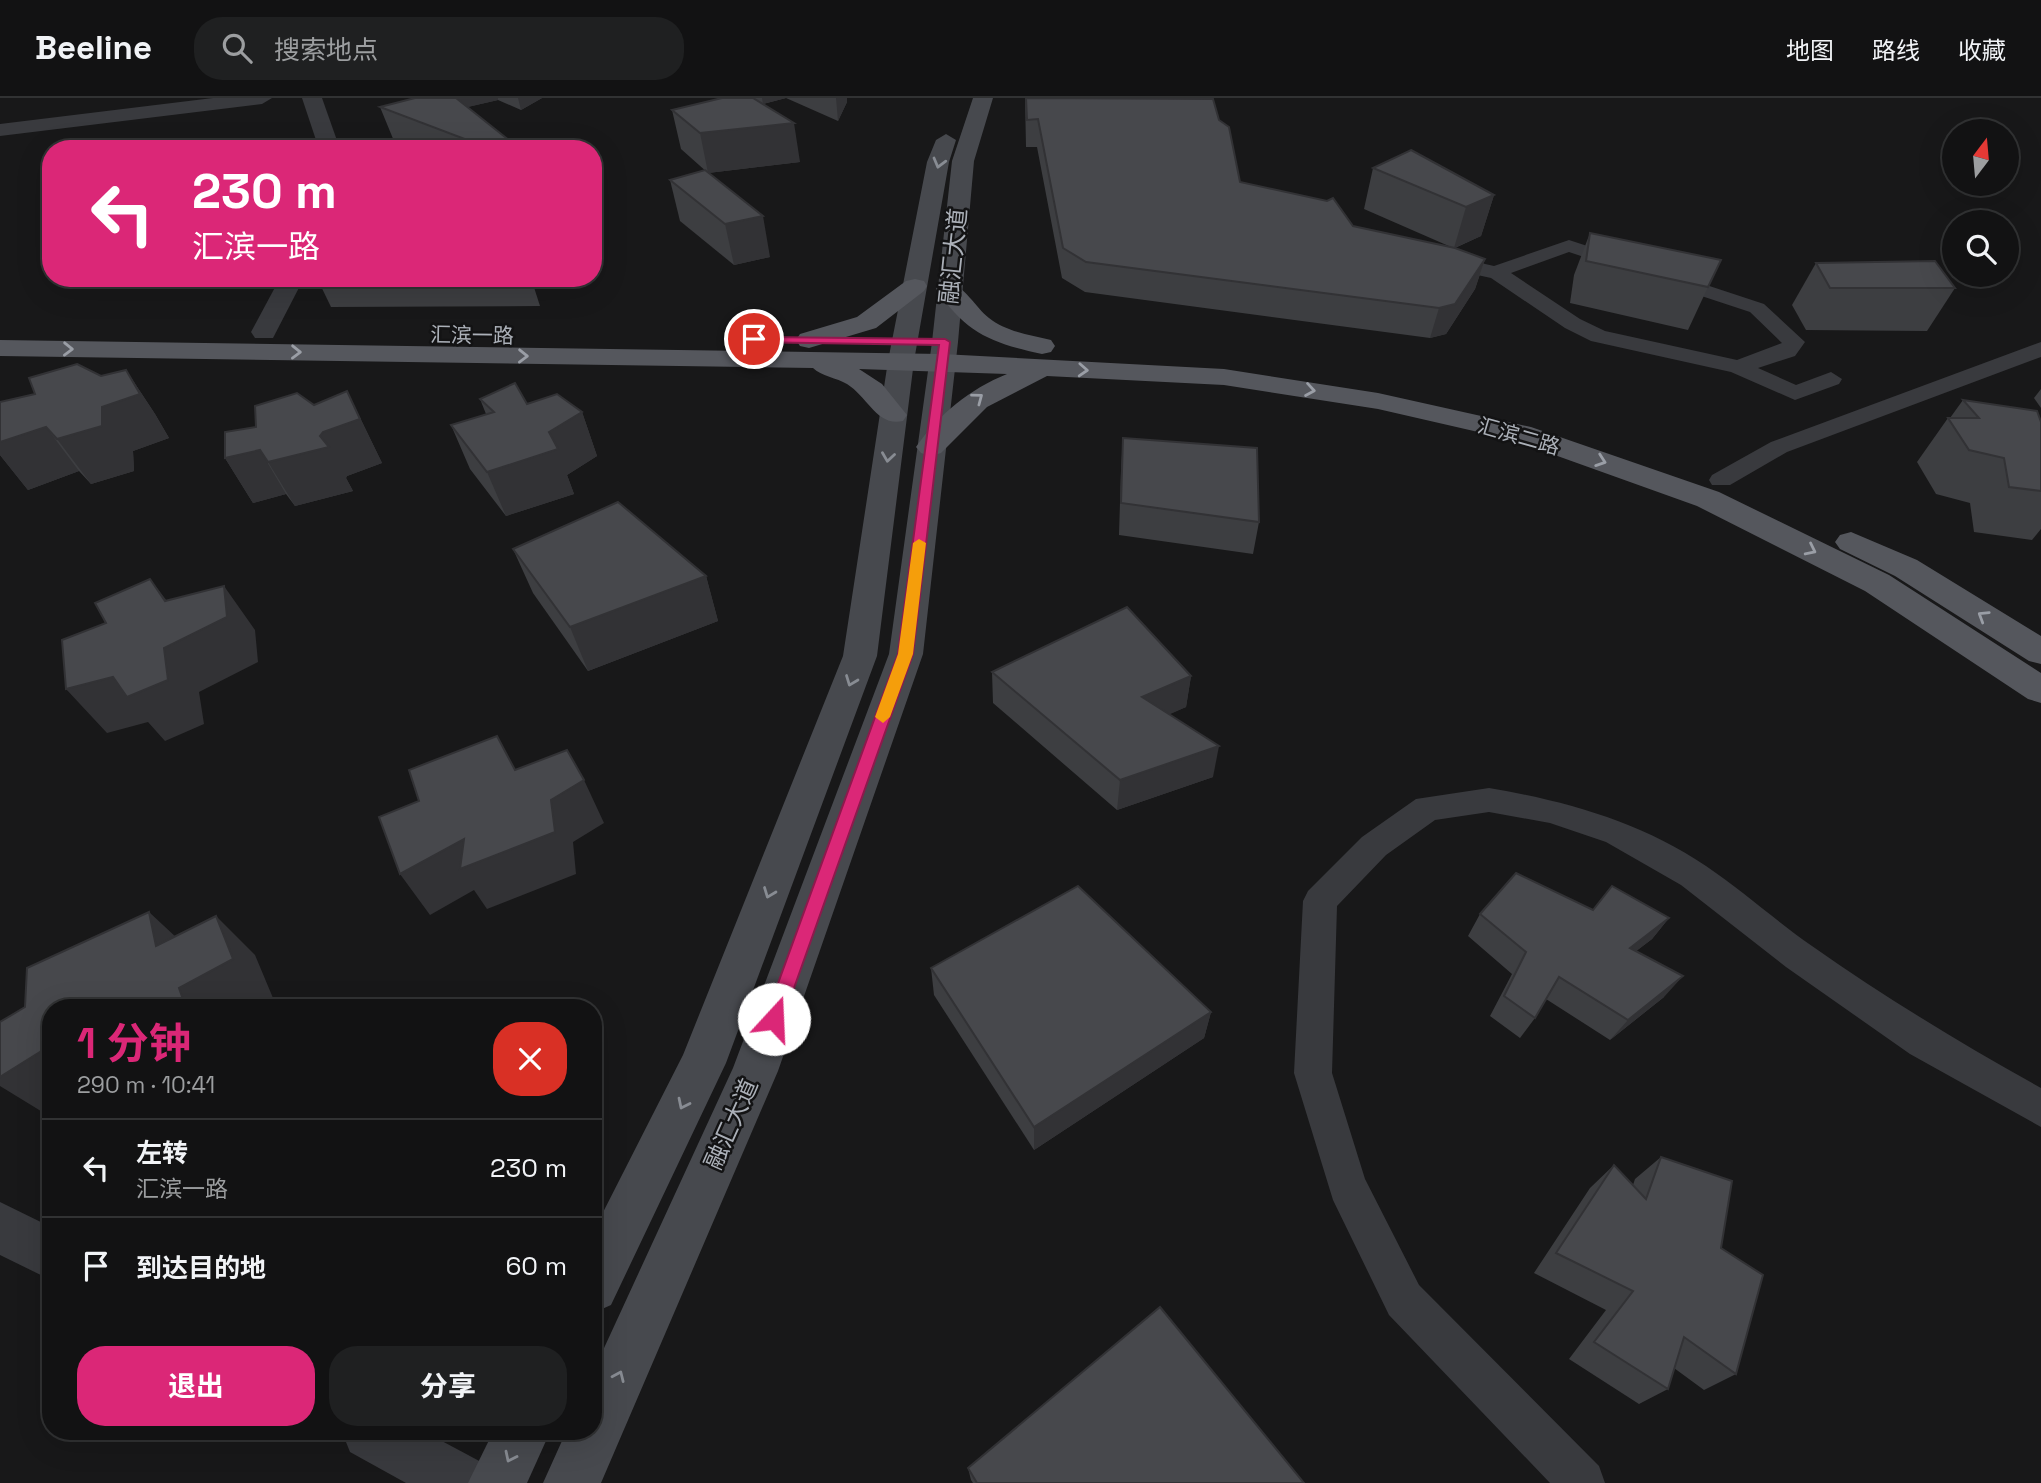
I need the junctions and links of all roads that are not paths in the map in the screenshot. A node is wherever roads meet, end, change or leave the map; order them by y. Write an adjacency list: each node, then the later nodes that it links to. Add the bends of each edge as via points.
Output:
1 (262, 98): 5 (street)
2 (312, 98): 6 (street)
3 (961, 98): 9 (main road, 融汇大道, one-way to 9, via 938,162)
4 (983, 98): 11 (main road, 融汇大道, via 963,161)
5 (0, 130)
6 (327, 140)
7 (1423, 250): 8 (street, via 1445,262)
8 (1494, 272): 17 (street, via 1569,246 1757,309 1794,342); 20 (street, via 1579,329)
9 (915, 286): 16 (main road, via 875,321); 18 (main road, 融汇大道)
10 (287, 287): 13 (street)
11 (948, 289): 18 (main road, 融汇大道); 19 (main road, via 976,324)
12 (0, 329): 13 (main road, 汇滨一路)
13 (264, 332): 16 (main road, 汇滨一路)
14 (0, 348): 16 (main road, 汇滨一路, one-way to 16)
15 (2041, 349): 22 (street)
16 (804, 350): 18 (main road, 汇滨一路); 23 (main road, via 860,379)
17 (1787, 351): 20 (street); 21 (street, via 1831,379)
18 (923, 352): 19 (main road, 汇滨二路); 23 (main road, 融汇大道); 24 (main road, 融汇大道)
19 (1046, 357): 24 (main road, one-way to 19, via 978,397); 25 (main road, 汇滨二路, via 1230,357 1385,380 1529,415); 27 (main road, 汇滨二路, one-way to 27, via 1224,377 1378,401 1521,433 1708,499 1745,517 1877,583)
20 (1738, 367): 21 (street, via 1795,393)
21 (1816, 384): 22 (street)
22 (1867, 414): 25 (street, via 1779,447)
23 (893, 415): 31 (main road, 融汇大道, one-way to 31, via 860,656 703,1063)
24 (931, 447): 32 (main road, 融汇大道, one-way to 24, via 755,1071 905,654)
25 (1721, 480): 26 (main road, 汇滨二路, one-way to 25, via 1906,568)
26 (2041, 652)
27 (2041, 690)
28 (2041, 1109): 39 (street, via 1923,1042 1798,956 1693,874 1617,833 1551,811 1489,800 1427,808 1374,846 1320,901 1313,1073 1347,1186 1404,1300)
29 (0, 1227): 30 (street)
30 (42, 1250)
31 (602, 1269)
32 (602, 1415)
33 (385, 1440): 36 (street)
34 (518, 1440): 37 (main road, one-way to 37)
35 (591, 1440): 38 (main road, 融汇大道, one-way to 35)
36 (463, 1483)
37 (497, 1483)
38 (572, 1483)
39 (1582, 1483)

